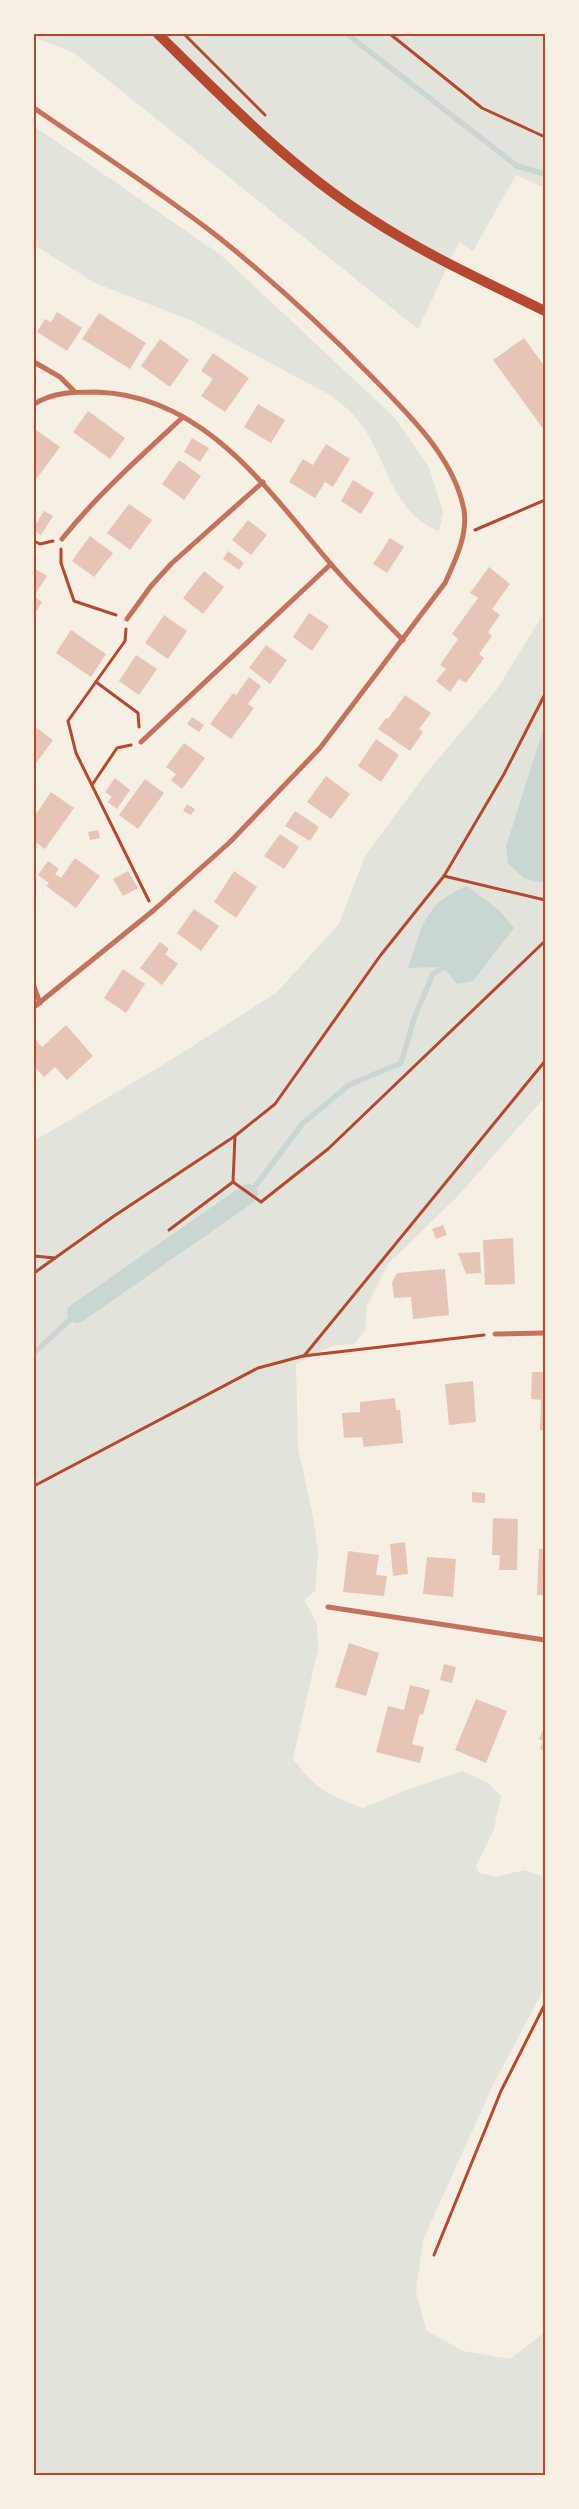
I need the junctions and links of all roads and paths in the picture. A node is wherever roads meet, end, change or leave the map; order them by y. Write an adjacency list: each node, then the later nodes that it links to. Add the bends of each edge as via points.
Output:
1 (158, 34): 7 (main road, via 247,121 324,186 407,240)
2 (184, 34): 5 (path)
3 (390, 34): 6 (path, via 482,108)
4 (34, 108): 14 (street, via 216,236 331,334 406,412 446,464 464,512)
5 (266, 116)
6 (545, 137)
7 (545, 311)
8 (34, 362): 9 (street, via 60,377)
9 (74, 392): 10 (street, via 44,398); 11 (street, via 132,397)
10 (34, 404)
11 (183, 417): 12 (street, via 232,451); 15 (street, via 79,517)
12 (263, 482): 17 (street); 18 (street, via 172,563)
13 (545, 500): 14 (path)
14 (463, 536): 19 (street, via 445,583)
15 (62, 539): 16 (path, via 40,544); 18 (path, via 62,563 74,601)
16 (34, 541)
17 (332, 564): 19 (street); 22 (street)
18 (127, 619): 20 (path, via 125,641)
19 (403, 640): 26 (street, via 320,748 230,842)
20 (96, 682): 22 (path, via 138,713); 23 (path, via 68,721 76,752)
21 (545, 694): 24 (path, via 504,774)
22 (141, 742): 23 (path, via 117,748)
23 (91, 785): 26 (path)
24 (444, 876): 25 (path); 32 (path, via 380,956 275,1104)
25 (545, 900)
26 (154, 910): 29 (street)
27 (545, 941): 33 (path, via 328,1149 261,1202)
28 (34, 986): 29 (street)
29 (40, 1003): 30 (street)
30 (34, 1007)
31 (545, 1060): 40 (path)
32 (235, 1136): 33 (path); 36 (path)
33 (233, 1182): 34 (path)
34 (169, 1230)
35 (34, 1256): 36 (path)
36 (56, 1258): 37 (path)
37 (34, 1273)
38 (545, 1333): 39 (street)
39 (494, 1334): 40 (path)
40 (303, 1356): 41 (path, via 258,1368)
41 (34, 1486)
42 (328, 1607): 43 (street)
43 (545, 1640)
44 (545, 2004): 45 (path, via 501,2091)
45 (434, 2255)

